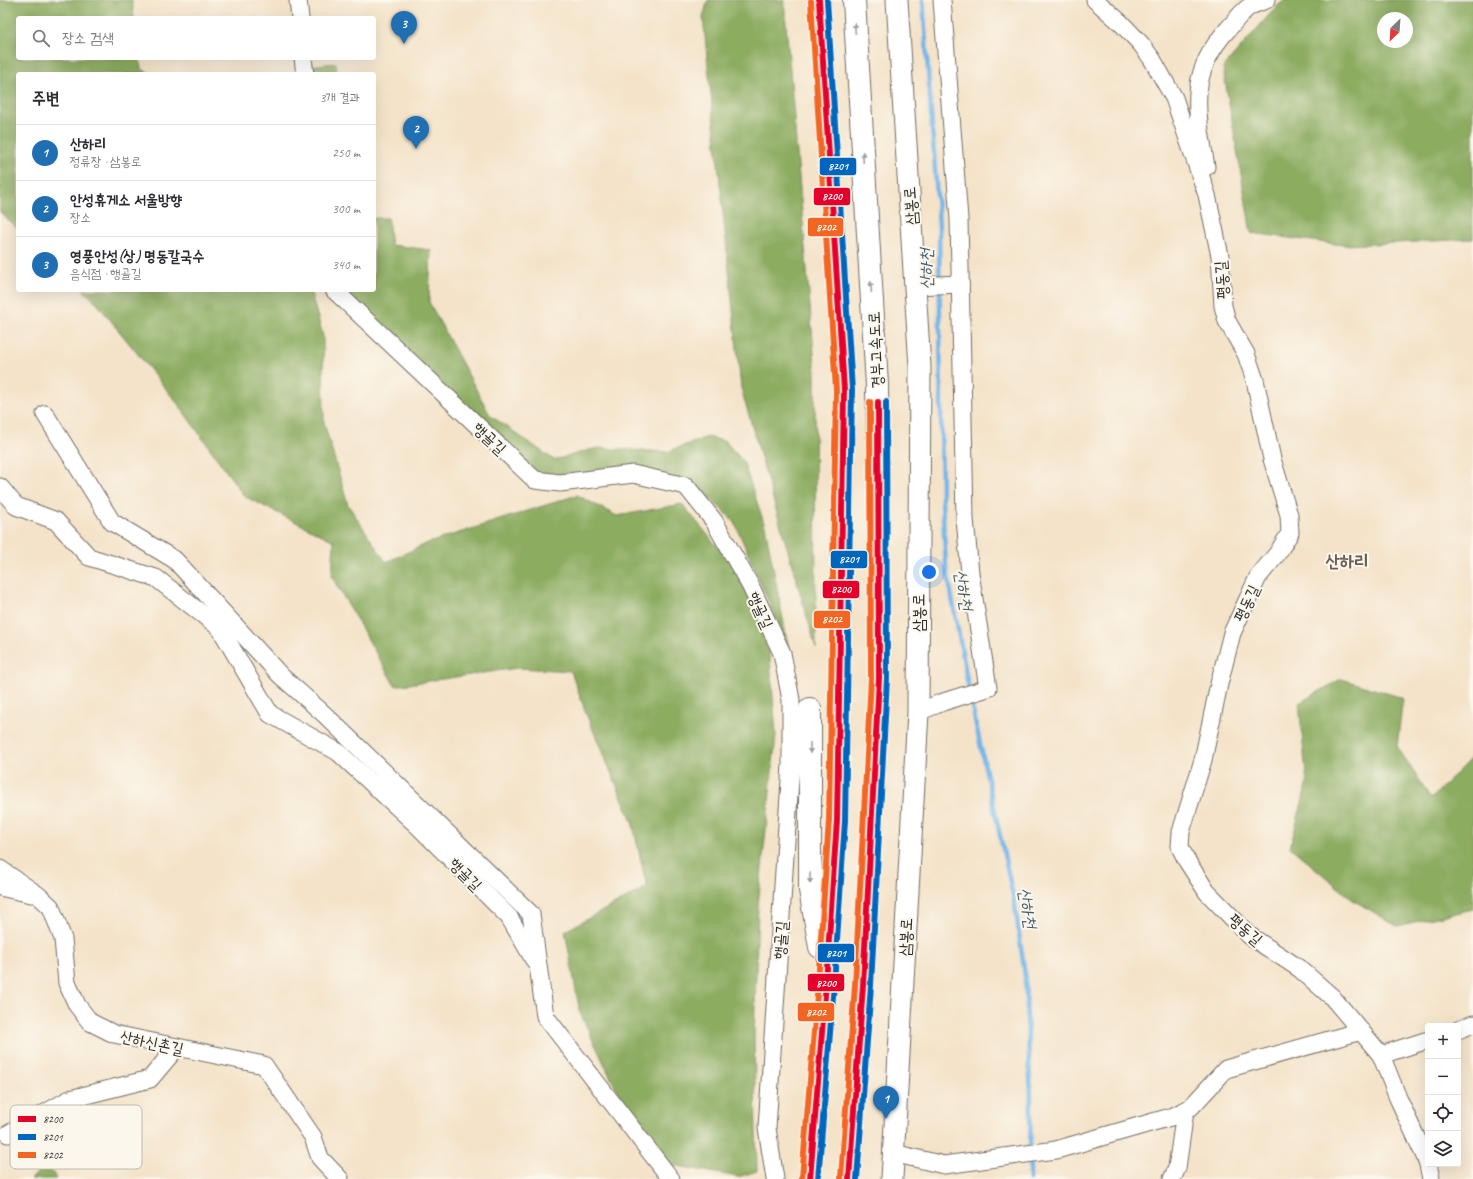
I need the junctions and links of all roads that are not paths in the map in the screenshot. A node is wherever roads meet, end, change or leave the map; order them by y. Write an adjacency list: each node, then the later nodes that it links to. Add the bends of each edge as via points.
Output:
1 (298, 0): 8 (street)
2 (819, 0): 23 (highway, 경부고속도로, via 844,390 837,820)
3 (854, 0): 39 (highway, 경부고속도로, one-way to 3, via 864,977 879,678 880,551 877,385)
4 (897, 0): 13 (main road, 삼봉로)
5 (942, 0): 12 (street, via 959,219)
6 (1095, 0): 11 (street, 평동길, via 1121,22 1152,59 1174,98)
7 (1266, 0): 11 (street, via 1248,8 1216,43 1200,78 1197,107 1207,176)
8 (300, 16)
9 (304, 60): 10 (street)
10 (305, 72)
11 (1207, 195): 26 (street, 평동길, via 1220,256 1222,306 1227,321 1246,354 1255,380 1272,459 1289,515 1290,533 1258,577 1232,633 1203,760 1181,832 1180,847 1187,862 1212,898 1250,936 1300,969 1332,997)
12 (955, 284): 13 (street); 18 (street, via 965,519 970,573 988,688)
13 (922, 285): 18 (main road, 삼봉로)
14 (336, 292): 37 (street, 행골길, via 535,480 560,483 633,474 686,486 714,521 750,585 782,653 791,700 791,764 767,1128)
15 (45, 414): 22 (street, via 112,522 175,560 281,676 324,714 531,914)
16 (0, 488): 22 (street, 행골길, via 16,506 56,521 89,557 156,578 220,628 270,714 338,752 419,827 510,917)
17 (810, 709): 23 (highway, one-way to 23, via 810,890)
18 (918, 712): 32 (main road, 삼봉로)
19 (0, 869): 21 (street, 산하신촌길)
20 (0, 888): 21 (street)
21 (38, 895): 28 (street, 산하신촌길, via 51,907 63,939 67,983 77,1006 90,1022 114,1034)
22 (538, 967): 36 (street, 행골길, via 545,1016)
23 (826, 983): 38 (highway, 경부고속도로)
24 (1473, 1024): 25 (street)
25 (1461, 1029)
26 (1361, 1031): 29 (street, 평동길); 31 (street, via 1226,1069 1191,1108)
27 (1425, 1041): 29 (street)
28 (177, 1047): 30 (street, via 150,1078 70,1100); 35 (street, 산하신촌길, via 264,1065 313,1137 320,1158)
29 (1381, 1055): 33 (street, 평동길)
30 (61, 1105)
31 (1185, 1111): 32 (street, via 1056,1150 944,1166); 41 (street, via 1177,1168)
32 (893, 1153): 40 (main road, 삼봉로)
33 (1425, 1156)
34 (1429, 1167): 42 (street, 평동길)
35 (340, 1179)
36 (671, 1179)
37 (775, 1179)
38 (810, 1179)
39 (849, 1179)
40 (892, 1179)
41 (1172, 1179)
42 (1431, 1179)

